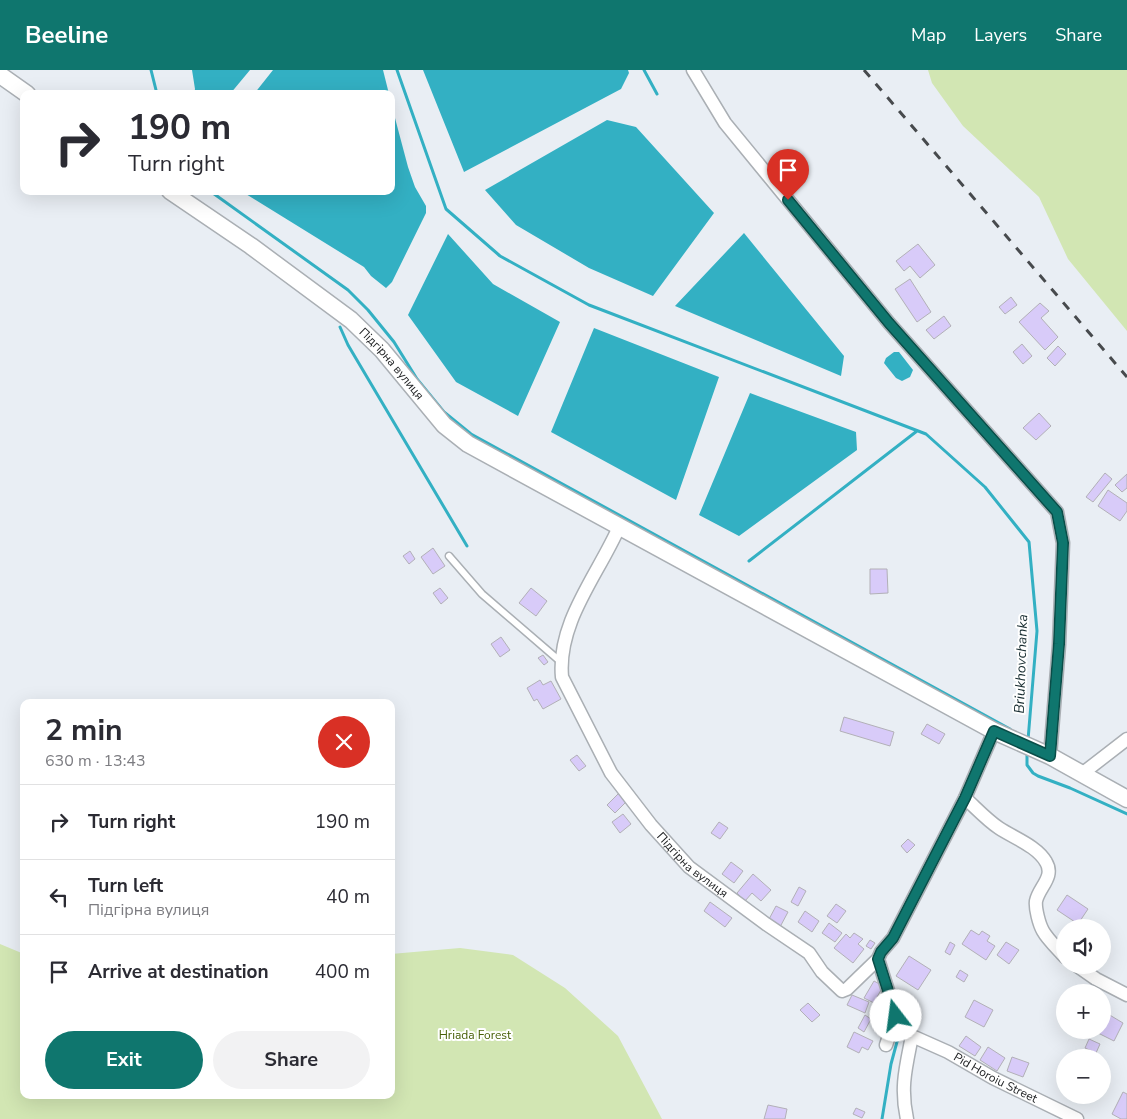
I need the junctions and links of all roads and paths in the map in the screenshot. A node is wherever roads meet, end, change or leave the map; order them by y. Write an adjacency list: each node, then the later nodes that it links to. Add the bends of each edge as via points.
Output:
1 (693, 70): 10 (street, via 725,123 889,323 1057,512 1063,543 1059,644)
2 (0, 75): 3 (street)
3 (21, 90)
4 (176, 195): 5 (street, Підгірна вулиця, via 351,320 382,350 444,425 468,444)
5 (620, 527): 7 (street, Підгірна вулиця, via 575,612); 8 (street, Підгірна вулиця)
6 (449, 556): 7 (lane, via 482,594)
7 (561, 662): 15 (street, Підгірна вулиця, via 562,677 611,772 689,867 808,953 842,991)
8 (994, 731): 10 (street, Підгірна вулиця); 12 (street)
9 (1127, 739): 11 (street)
10 (1044, 754): 11 (street, Підгірна вулиця)
11 (1083, 773): 13 (street, Підгірна вулиця)
12 (965, 798): 14 (street, via 998,828 1032,849 1047,863 1047,880 1036,899 1036,906 1043,931); 15 (street, via 893,938)
13 (1127, 799)
14 (1056, 946)
15 (878, 959): 18 (street)
16 (1089, 974): 17 (street)
17 (1127, 995)
18 (896, 1016): 19 (street); 20 (street)
19 (912, 1036): 21 (street, via 903,1079); 22 (street, Pid Horoiu Street)
20 (886, 1046)
21 (906, 1119)
22 (1078, 1119)

